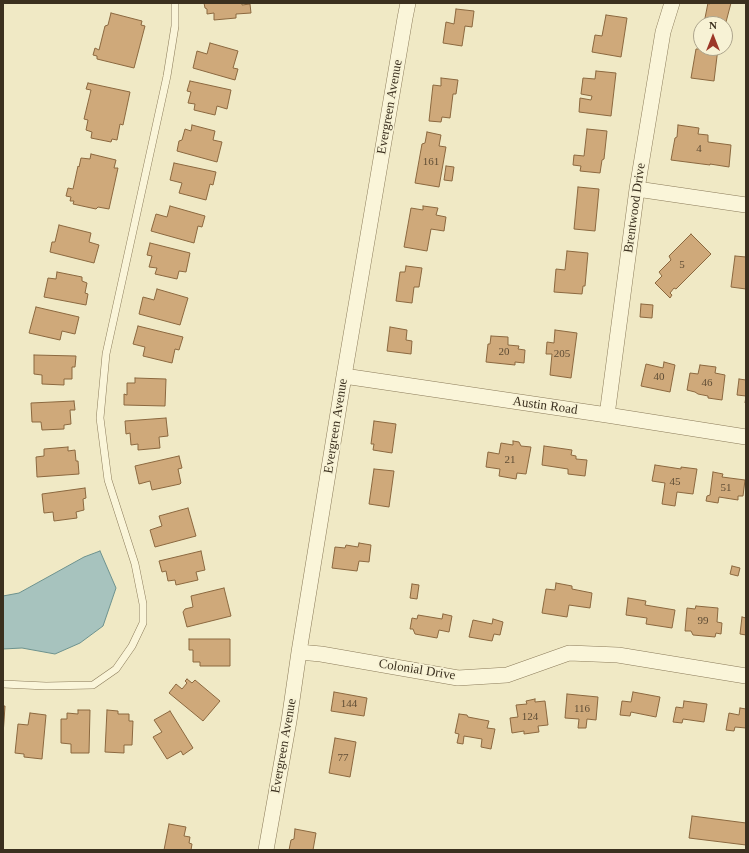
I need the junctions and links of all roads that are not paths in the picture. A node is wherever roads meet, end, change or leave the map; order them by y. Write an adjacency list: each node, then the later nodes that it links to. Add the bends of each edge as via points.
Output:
1 (175, 3): 11 (lane, via 175,26 167,76 106,354 100,418 108,480 135,564 143,604 143,623 132,646 116,669 93,685)
2 (408, 3): 6 (street, Evergreen Avenue)
3 (672, 3): 4 (street, Brentwood Drive, via 663,32)
4 (637, 189): 5 (street); 7 (street, Brentwood Drive)
5 (746, 205)
6 (344, 376): 7 (street, Austin Road); 9 (street, Evergreen Avenue)
7 (607, 415): 8 (street, Austin Road)
8 (746, 438)
9 (299, 652): 10 (street, Colonial Drive, via 458,678 507,675 569,653 618,655); 12 (street, Evergreen Avenue)
10 (746, 676)
11 (3, 684)
12 (266, 850)

